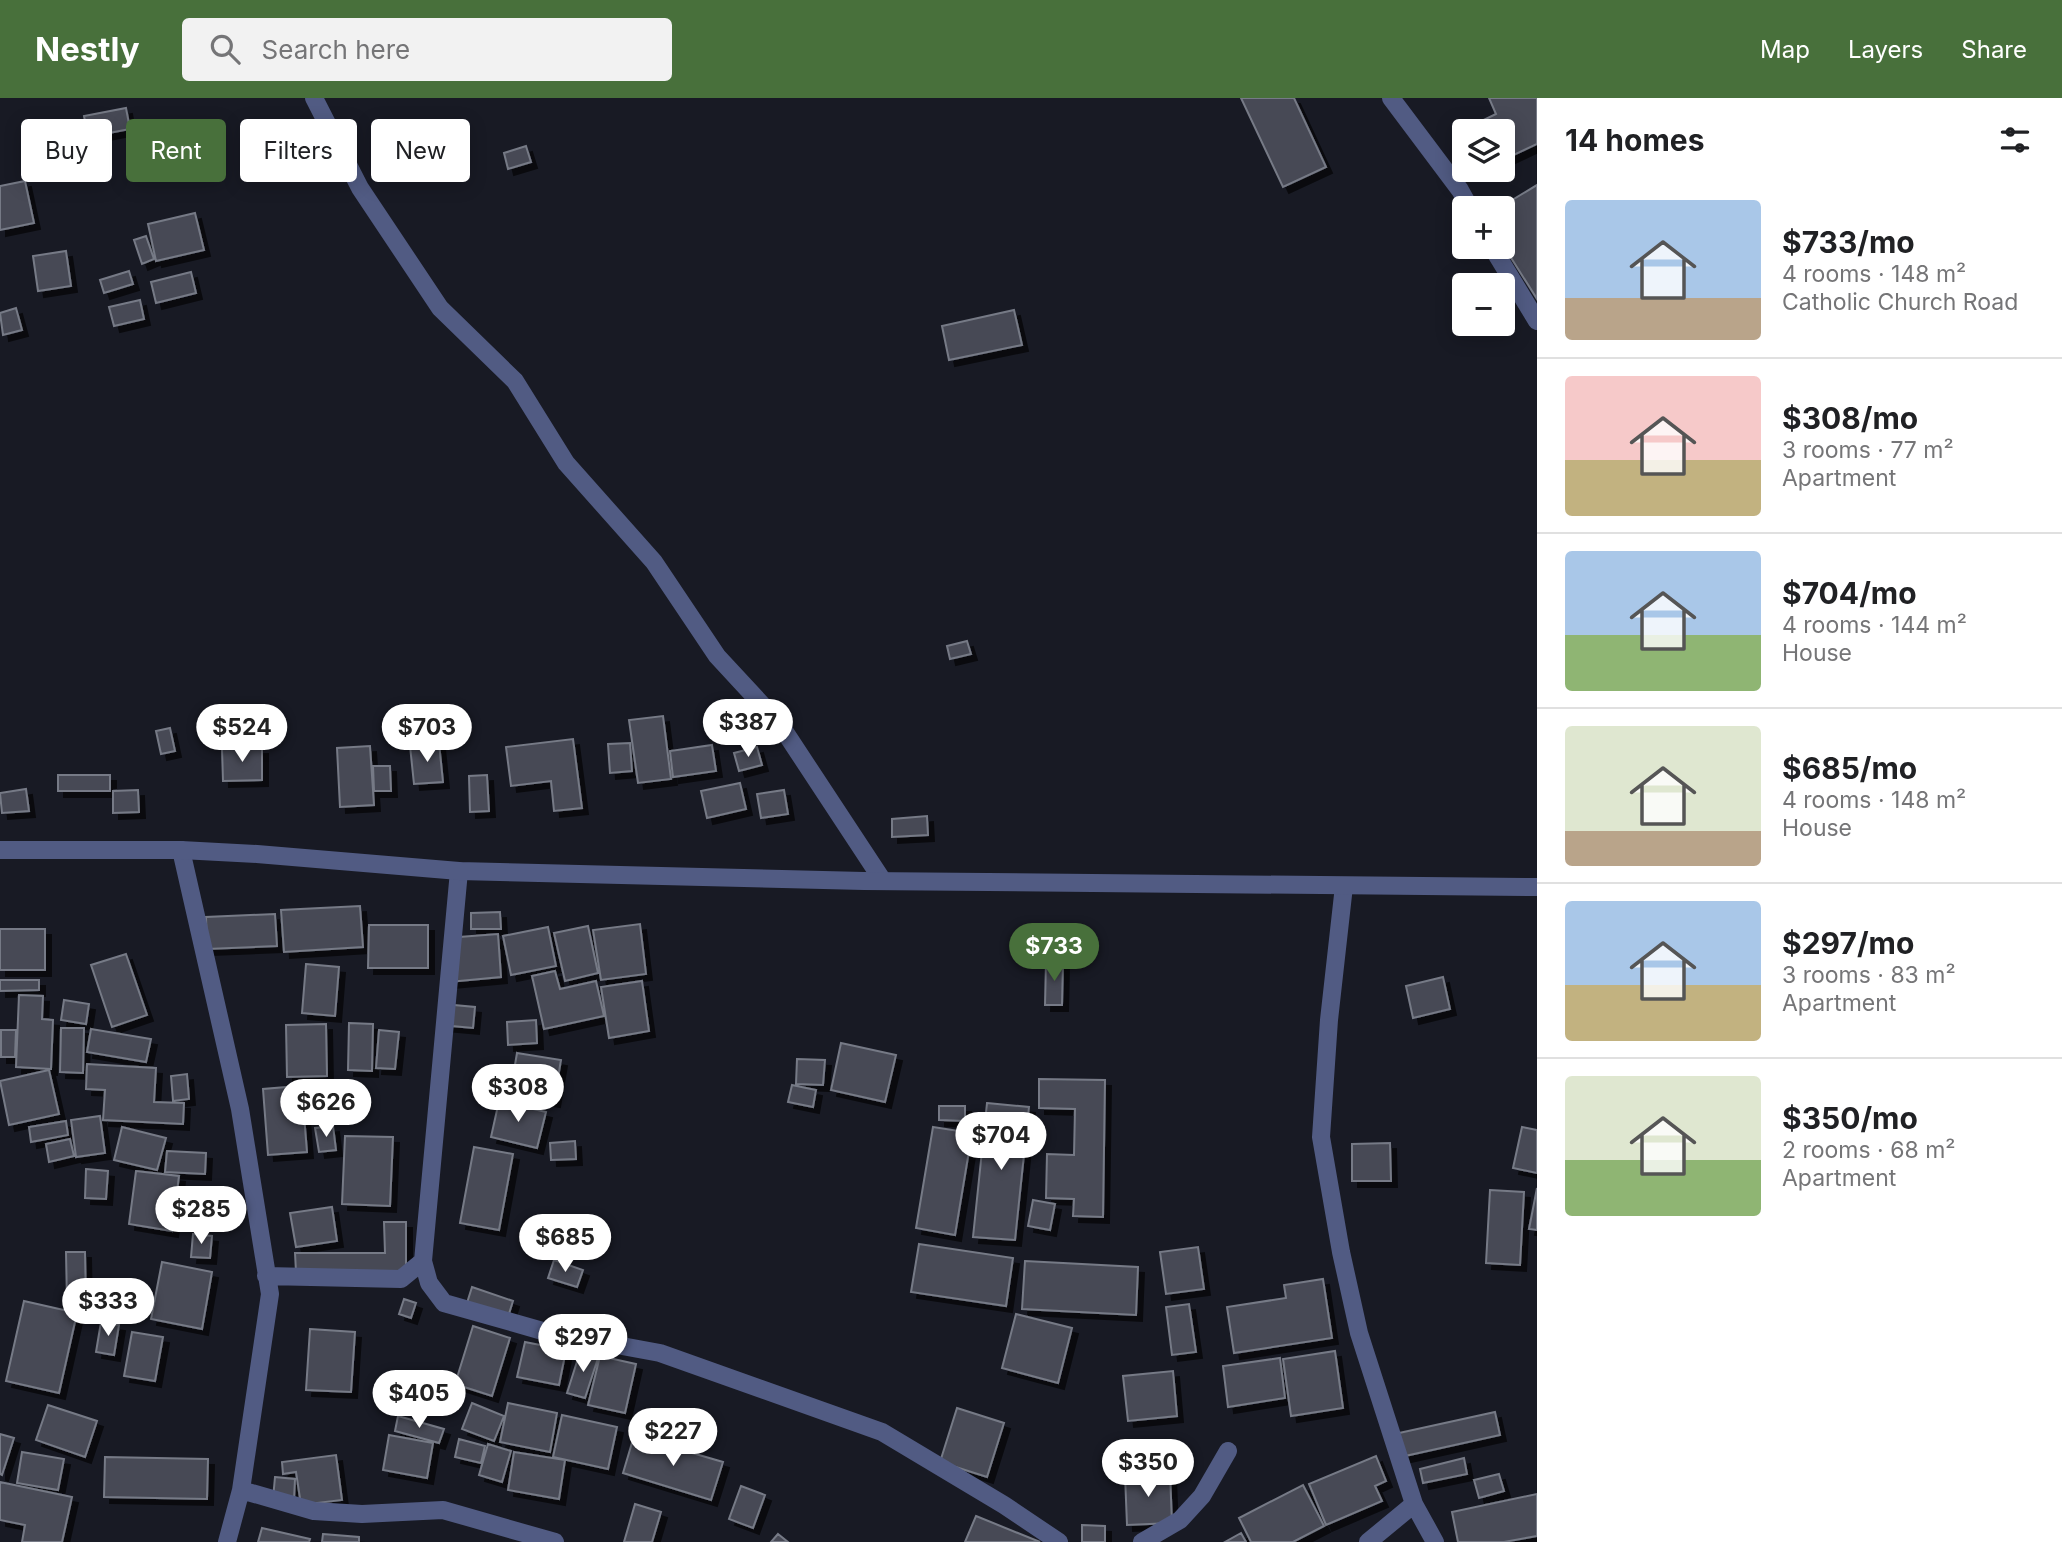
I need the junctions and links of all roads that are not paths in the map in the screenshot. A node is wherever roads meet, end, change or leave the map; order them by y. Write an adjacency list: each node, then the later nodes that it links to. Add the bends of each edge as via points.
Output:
1 (314, 98): 9 (street, via 360,188 440,308 515,381 566,463 654,562 717,656 779,723)
2 (1391, 98): 3 (street)
3 (1463, 196)
4 (1499, 259): 5 (street)
5 (1537, 321)
6 (0, 850): 7 (street)
7 (181, 850): 8 (street); 13 (street, via 240,1109)
8 (459, 871): 9 (street); 12 (street)
9 (883, 881): 10 (street)
10 (1344, 886): 11 (street); 16 (street, via 1321,1137 1359,1333)
11 (1537, 887)
12 (423, 1261): 13 (street, via 401,1279); 19 (street, via 429,1283 444,1303 546,1332 660,1353 882,1432)
13 (266, 1276): 15 (street, via 270,1294)
14 (1228, 1451): 20 (street, via 1202,1496 1180,1520)
15 (241, 1490): 17 (street); 18 (street, via 314,1511 443,1510)
16 (1414, 1504): 21 (street); 22 (street)
17 (227, 1542)
18 (555, 1542)
19 (1059, 1542)
20 (1142, 1542)
21 (1368, 1542)
22 (1434, 1542)

